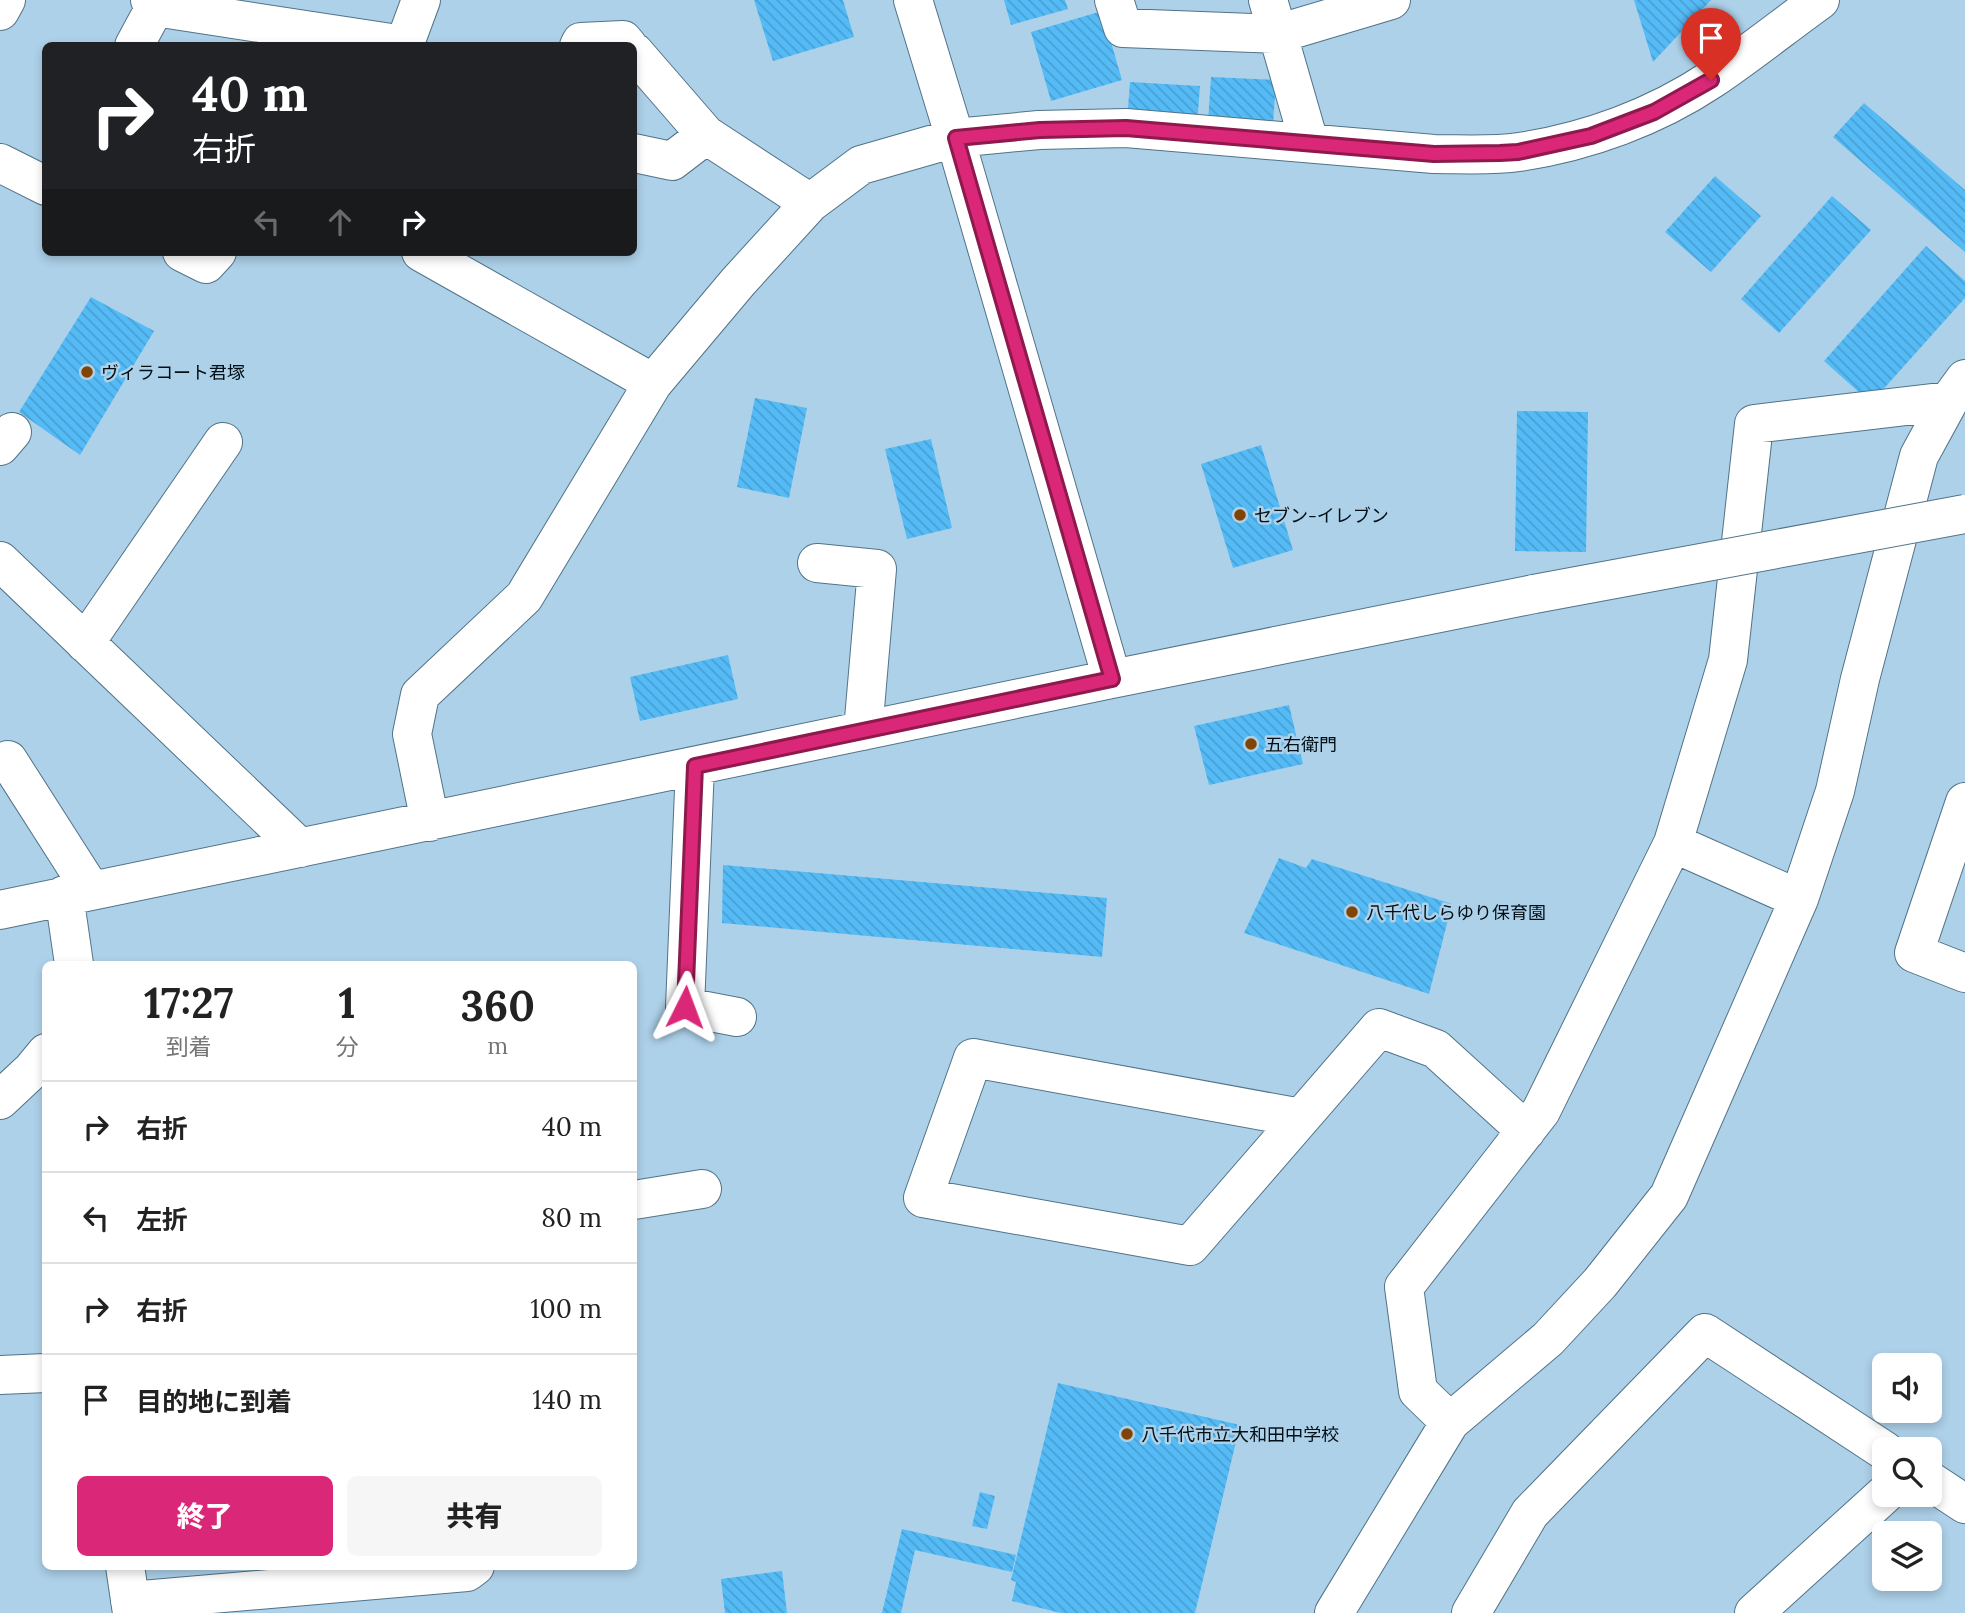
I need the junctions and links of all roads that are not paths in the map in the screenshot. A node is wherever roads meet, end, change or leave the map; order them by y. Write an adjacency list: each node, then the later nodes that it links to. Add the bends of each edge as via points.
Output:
1 (6, 0): 8 (street)
2 (421, 0): 12 (street)
3 (913, 0): 17 (street)
4 (1114, 0): 9 (street, via 1123,29)
5 (1391, 0): 9 (street)
6 (1820, 0): 18 (street, via 1711,80 1654,112 1591,136 1481,155)
7 (153, 3): 10 (street); 11 (street)
8 (0, 11)
9 (1273, 17): 18 (street)
10 (136, 42)
11 (386, 42)
12 (405, 42)
13 (581, 42): 14 (street)
14 (625, 42)
15 (637, 55): 16 (street)
16 (706, 135): 19 (street, via 672,161); 22 (street)
17 (956, 138): 18 (street, via 1126,128); 22 (street, via 861,165); 33 (street)
18 (1309, 142)
19 (637, 154)
20 (0, 163): 21 (street)
21 (42, 184)
22 (810, 203): 26 (street, via 766,248)
23 (190, 256): 24 (street, via 206,264)
24 (213, 256)
25 (428, 256): 26 (street)
26 (653, 383): 38 (street, via 524,597 420,695 412,734)
27 (1957, 390): 39 (street, via 1754,424 1728,660); 42 (street, via 1919,456 1835,790)
28 (223, 442): 32 (street)
29 (1965, 514): 33 (street, bridge)
30 (0, 561): 32 (street)
31 (817, 563): 34 (street, via 877,569)
32 (85, 643): 40 (street)
33 (1112, 679): 34 (street)
34 (863, 731): 36 (street)
35 (8, 760): 41 (street)
36 (695, 766): 38 (street); 46 (street, via 685,1007)
37 (1965, 802): 45 (street, via 1914,953)
38 (430, 822): 40 (street)
39 (1673, 843): 42 (street); 50 (street, via 1541,1111)
40 (300, 848): 41 (street)
41 (78, 892): 43 (street); 44 (street)
42 (1800, 899): 55 (street, via 1669,1196 1600,1283 1548,1339)
43 (0, 910)
44 (74, 961)
45 (1965, 973)
46 (737, 1017)
47 (41, 1069): 48 (street)
48 (0, 1100)
49 (1301, 1118): 49 (street, via 1190,1246 923,1198 973,1058); 50 (street, via 1379,1028 1436,1049)
50 (1526, 1131): 55 (street, via 1404,1287 1418,1391)
51 (702, 1189): 52 (street)
52 (637, 1200)
53 (42, 1373): 54 (street)
54 (0, 1375)
55 (1450, 1422): 62 (street)
56 (1872, 1442): 63 (street, via 1705,1333 1530,1513)
57 (1942, 1489): 58 (street)
58 (1965, 1504)
59 (1872, 1506): 64 (street)
60 (470, 1570): 61 (street)
61 (129, 1594)
62 (1334, 1613)
63 (1471, 1613)
64 (1754, 1613)

